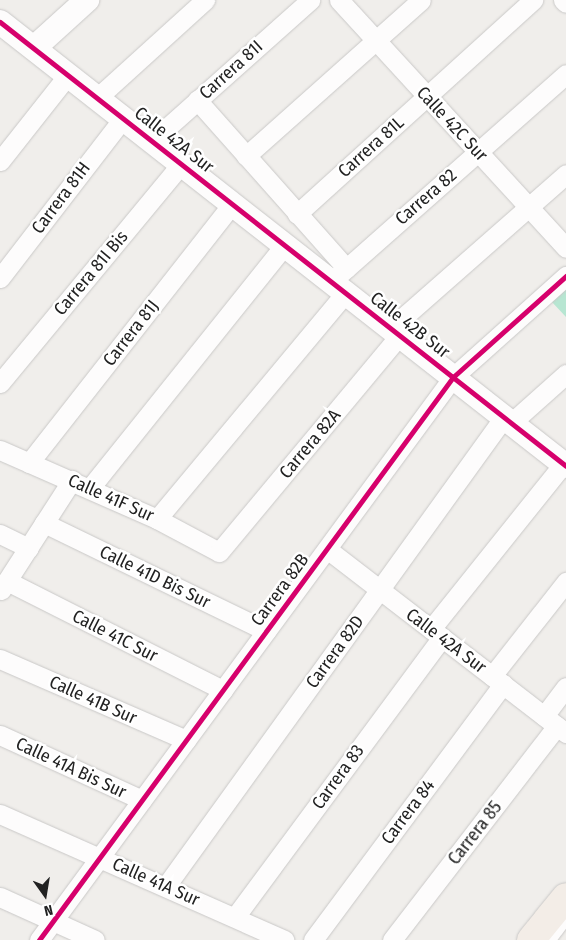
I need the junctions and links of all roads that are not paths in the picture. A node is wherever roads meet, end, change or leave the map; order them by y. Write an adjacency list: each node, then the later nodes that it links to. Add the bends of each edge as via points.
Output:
1 (86, 0): 11 (street)
2 (205, 0): 15 (street)
3 (310, 0): 16 (street, Carrera 81I)
4 (340, 0): 10 (street, Calle 42C Sur)
5 (421, 0): 10 (street)
6 (533, 0): 14 (street, Carrera 81L)
7 (563, 0): 8 (street)
8 (566, 3)
9 (0, 22): 11 (street, Calle 42A Sur)
10 (376, 40): 14 (street, Calle 42C Sur); 20 (street)
11 (34, 48): 13 (street, Calle 42A Sur)
12 (566, 74): 19 (street, Carrera 82)
13 (68, 75): 15 (street, Calle 42A Sur); 21 (street)
14 (426, 97): 19 (street, Calle 42C Sur); 26 (street, Carrera 81L)
15 (97, 98): 17 (street, Calle 42A Sur)
16 (197, 100): 18 (street, Carrera 81I); 20 (street, Calle 42B Sur)
17 (123, 118): 18 (street, Calle 42A Sur); 30 (street, Carrera 81H)
18 (152, 141): 22 (street, Calle 42A Sur)
19 (478, 152): 25 (street, Calle 42C Sur); 31 (street, Carrera 82)
20 (246, 156): 26 (street, Calle 42B Sur)
21 (0, 161)
22 (182, 163): 24 (street, Calle 42A Sur); 35 (street, Carrera 81I Bis)
23 (566, 174): 25 (street, Carrera 82A)
24 (233, 203): 27 (street, Calle 42A Sur); 38 (street, Carrera 81J)
25 (528, 207): 28 (street, Calle 42C Sur); 32 (street, Carrera 82A)
26 (297, 214): 31 (street, Calle 42B Sur)
27 (285, 244): 31 (street, Calle 42A Sur); 41 (street)
28 (566, 248)
29 (566, 276): 34 (street, Carrera 82B)
30 (0, 278)
31 (341, 280): 32 (street, Calle 42B Sur); 42 (street, Carrera 82)
32 (396, 331): 34 (street, Calle 42B Sur); 47 (street, Carrera 82A)
33 (566, 374): 36 (street, Carrera 82D)
34 (453, 377): 36 (street, Calle 42B Sur); 46 (street, Carrera 82B)
35 (0, 383)
36 (508, 420): 39 (street, Calle 42B Sur); 50 (street, Carrera 82D)
37 (0, 450): 38 (street, Calle 41F Sur)
38 (29, 463): 40 (street, Calle 41F Sur)
39 (564, 465): 52 (street, Carrera 83)
40 (72, 480): 41 (street, Calle 41F Sur); 43 (street)
41 (90, 488): 42 (street, Calle 41F Sur)
42 (157, 519): 47 (street, Calle 41F Sur)
43 (44, 523): 45 (street); 51 (street, Calle 41D Bis Sur)
44 (0, 534): 45 (street)
45 (29, 548): 49 (street)
46 (327, 549): 50 (street, Calle 42A Sur); 51 (street, Carrera 82B)
47 (220, 552)
48 (566, 582): 54 (street, Carrera 84)
49 (4, 586): 56 (street, Calle 41C Sur)
50 (380, 590): 52 (street, Calle 42A Sur); 63 (street, Carrera 82D)
51 (266, 631): 56 (street, Carrera 82B)
52 (436, 633): 54 (street, Calle 42A Sur); 66 (street, Carrera 83)
53 (0, 659): 59 (street, Calle 41B Sur)
54 (498, 680): 57 (street, Calle 42A Sur); 72 (street, Carrera 84)
55 (566, 687): 57 (street, Carrera 85)
56 (223, 690): 59 (street, Carrera 82B)
57 (556, 725): 73 (street, Carrera 85)
58 (0, 735): 60 (street, Calle 41A Bis Sur)
59 (186, 740): 60 (street, Carrera 82B)
60 (142, 800): 62 (street, Carrera 82B)
61 (0, 814): 62 (street, Calle 41A Sur)
62 (100, 857): 63 (street, Calle 41A Sur); 68 (street, Carrera 82B)
63 (166, 886): 66 (street, Calle 41A Sur)
64 (0, 896): 68 (street)
65 (566, 897): 74 (main road)
66 (234, 917): 71 (street, Calle 41A Sur)
67 (566, 920): 75 (lane)
68 (53, 921): 69 (street, Carrera 82B); 70 (street)
69 (39, 940)
70 (95, 940)
71 (284, 940)
72 (313, 940)
73 (392, 940)
74 (531, 940)
75 (551, 940)

